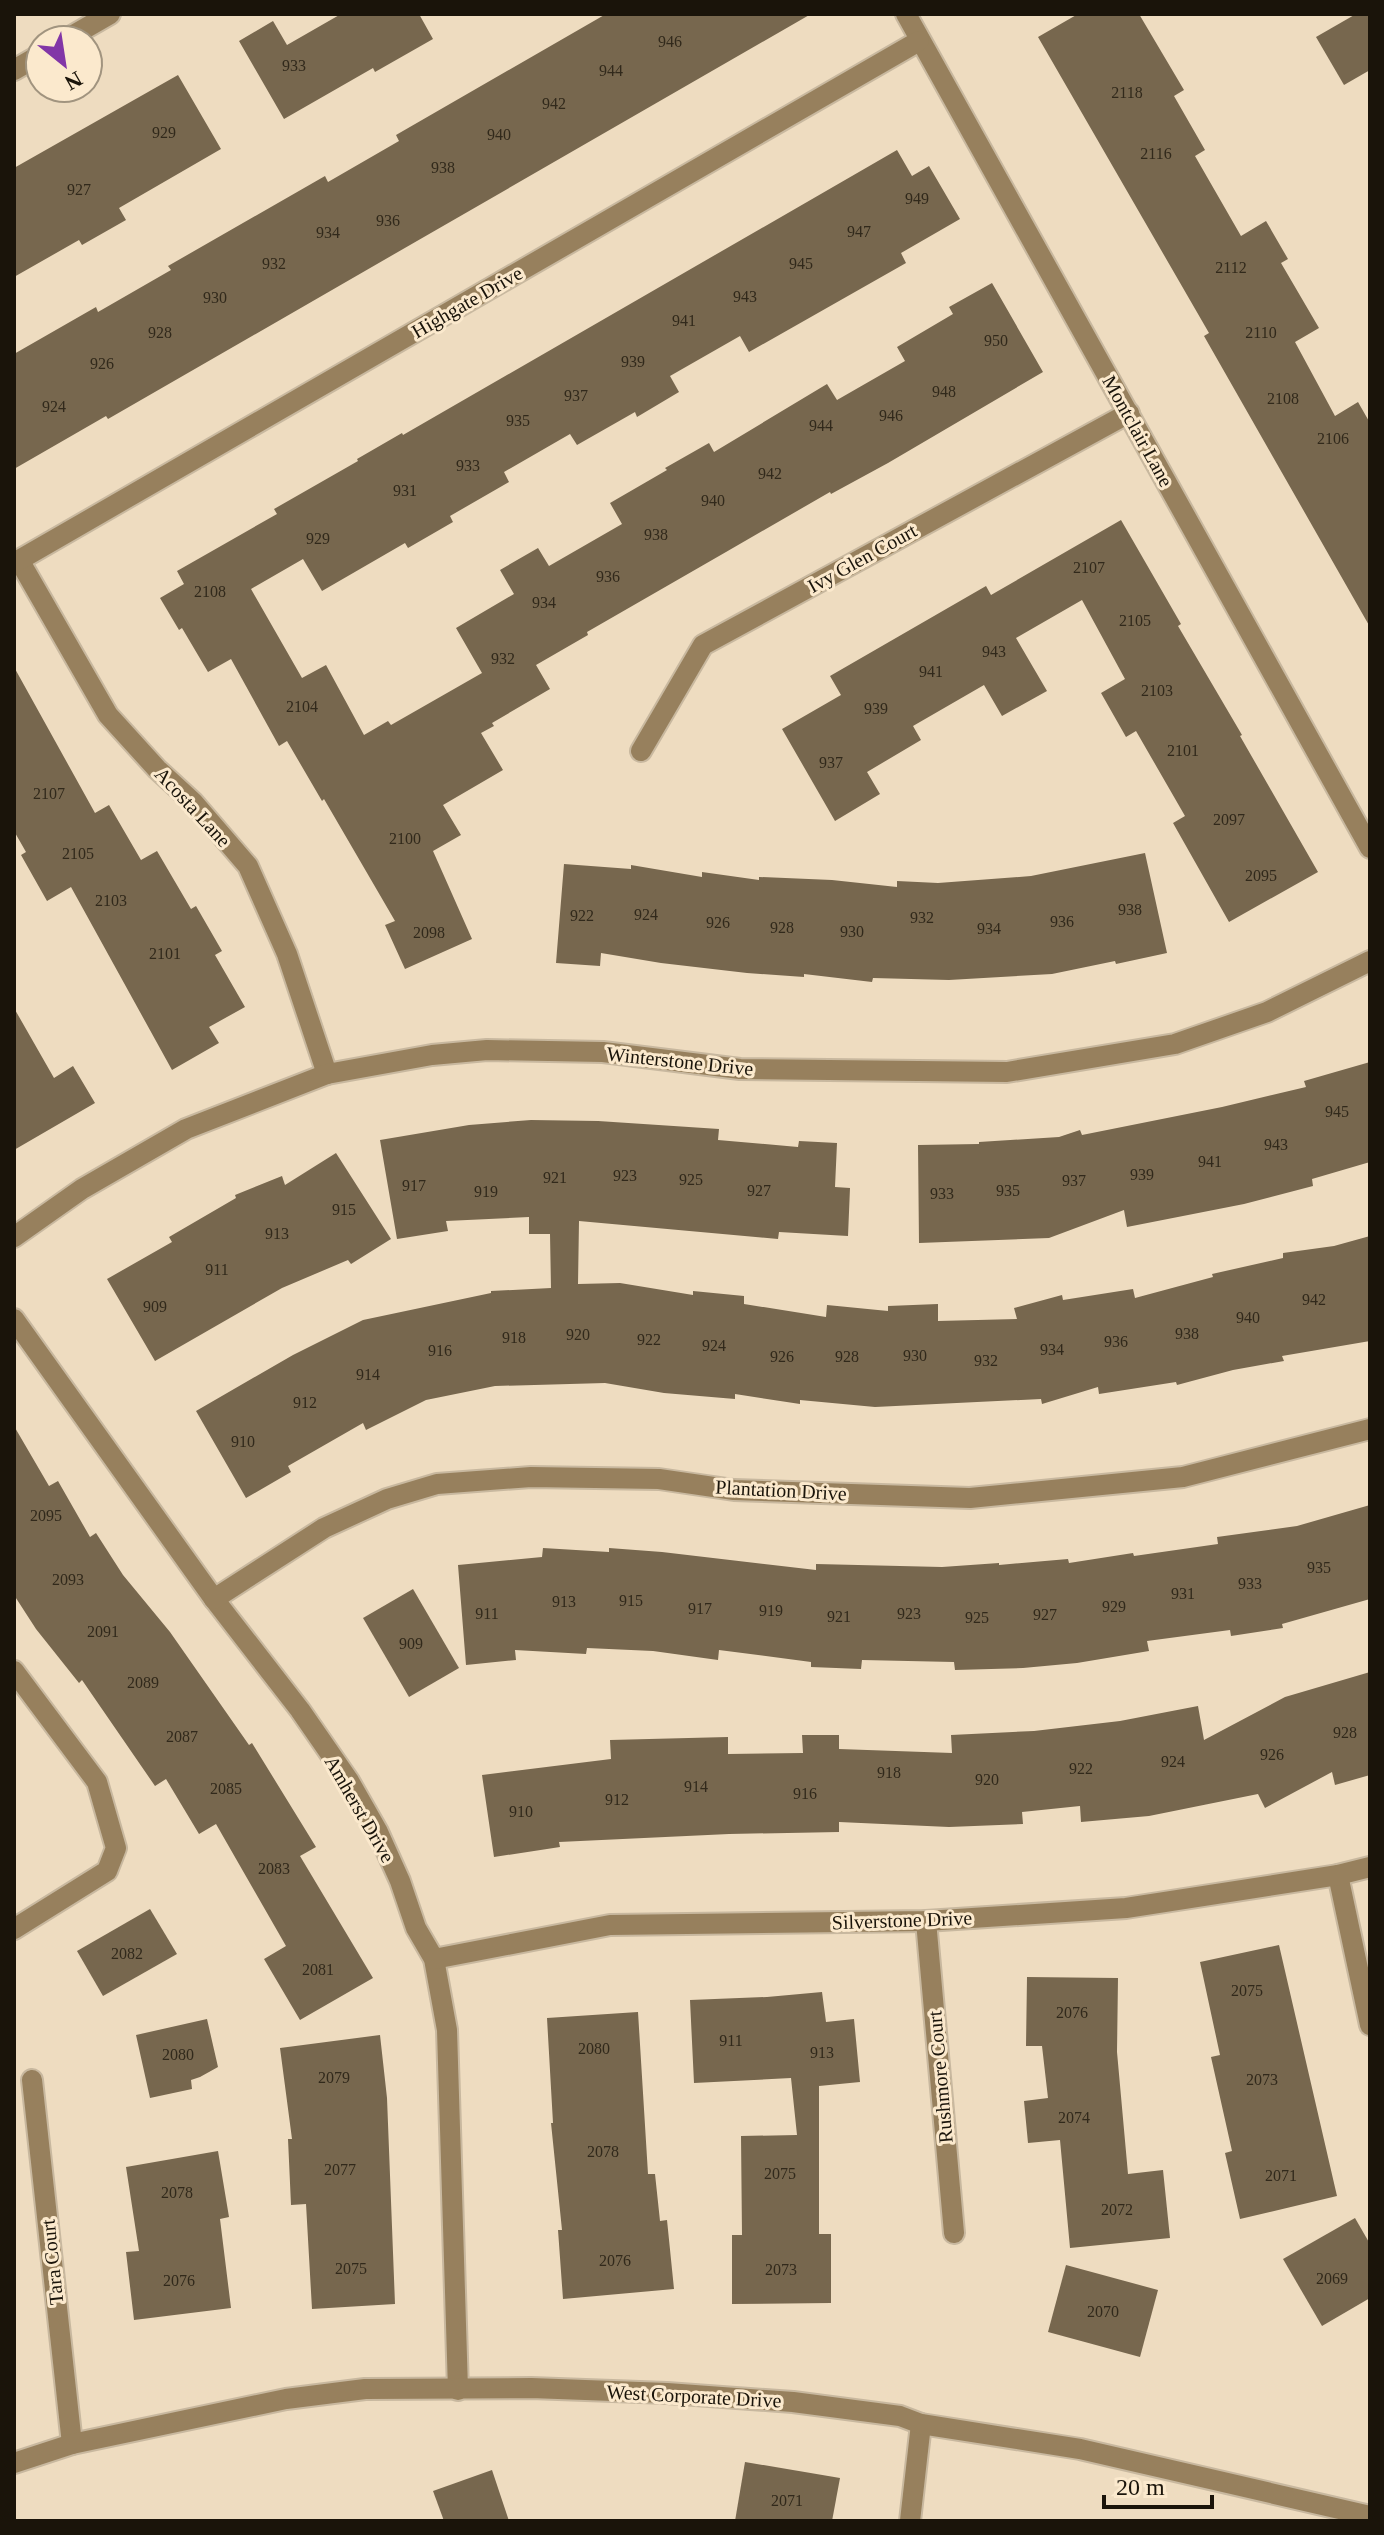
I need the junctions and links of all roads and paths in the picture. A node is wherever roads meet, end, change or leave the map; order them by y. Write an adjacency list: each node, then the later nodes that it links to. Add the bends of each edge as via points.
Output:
1 (906, 14): 2 (street, Montclair Lane)
2 (919, 41): 3 (street, Montclair Lane); 4 (street, Highgate Drive)
3 (1129, 413): 5 (street, Ivy Glen Court, via 703,645); 6 (street, Montclair Lane)
4 (16, 562): 8 (street, Acosta Lane, via 108,715 248,866 287,954)
5 (641, 751)
6 (1370, 848)
7 (1370, 961): 8 (street, Winterstone Drive, via 1267,1012 1175,1044 1007,1072 740,1069 603,1052 487,1050)
8 (327, 1074): 9 (street, Winterstone Drive, via 186,1129 82,1189)
9 (14, 1237)
10 (14, 1319): 12 (street, Amherst Drive)
11 (1370, 1429): 12 (street, Plantation Drive, via 1183,1477 970,1498 734,1490 659,1479 531,1477 437,1484 387,1499 324,1528)
12 (214, 1599): 18 (street, Amherst Drive, via 349,1781 378,1832)
13 (14, 1671): 17 (street, via 97,1782 116,1848 107,1871)
14 (1370, 1867): 15 (street, Silverstone Drive)
15 (1338, 1875): 16 (street, Silverstone Drive, via 1126,1908); 19 (street)
16 (926, 1921): 18 (street, Silverstone Drive, via 610,1925); 21 (street, Rushmore Court)
17 (14, 1929)
18 (434, 1959): 22 (street, Amherst Drive, via 447,2030)
19 (1370, 2025)
20 (32, 2080): 24 (street, Tara Court)
21 (954, 2233)
22 (458, 2390): 23 (street, West Corporate Drive, via 531,2388 793,2402 900,2416); 24 (street, West Corporate Drive, via 365,2389 286,2399)
23 (921, 2424): 26 (street, West Corporate Drive, via 1080,2449); 27 (street)
24 (72, 2444): 25 (street, West Corporate Drive)
25 (14, 2463)
26 (1370, 2516)
27 (910, 2521)

